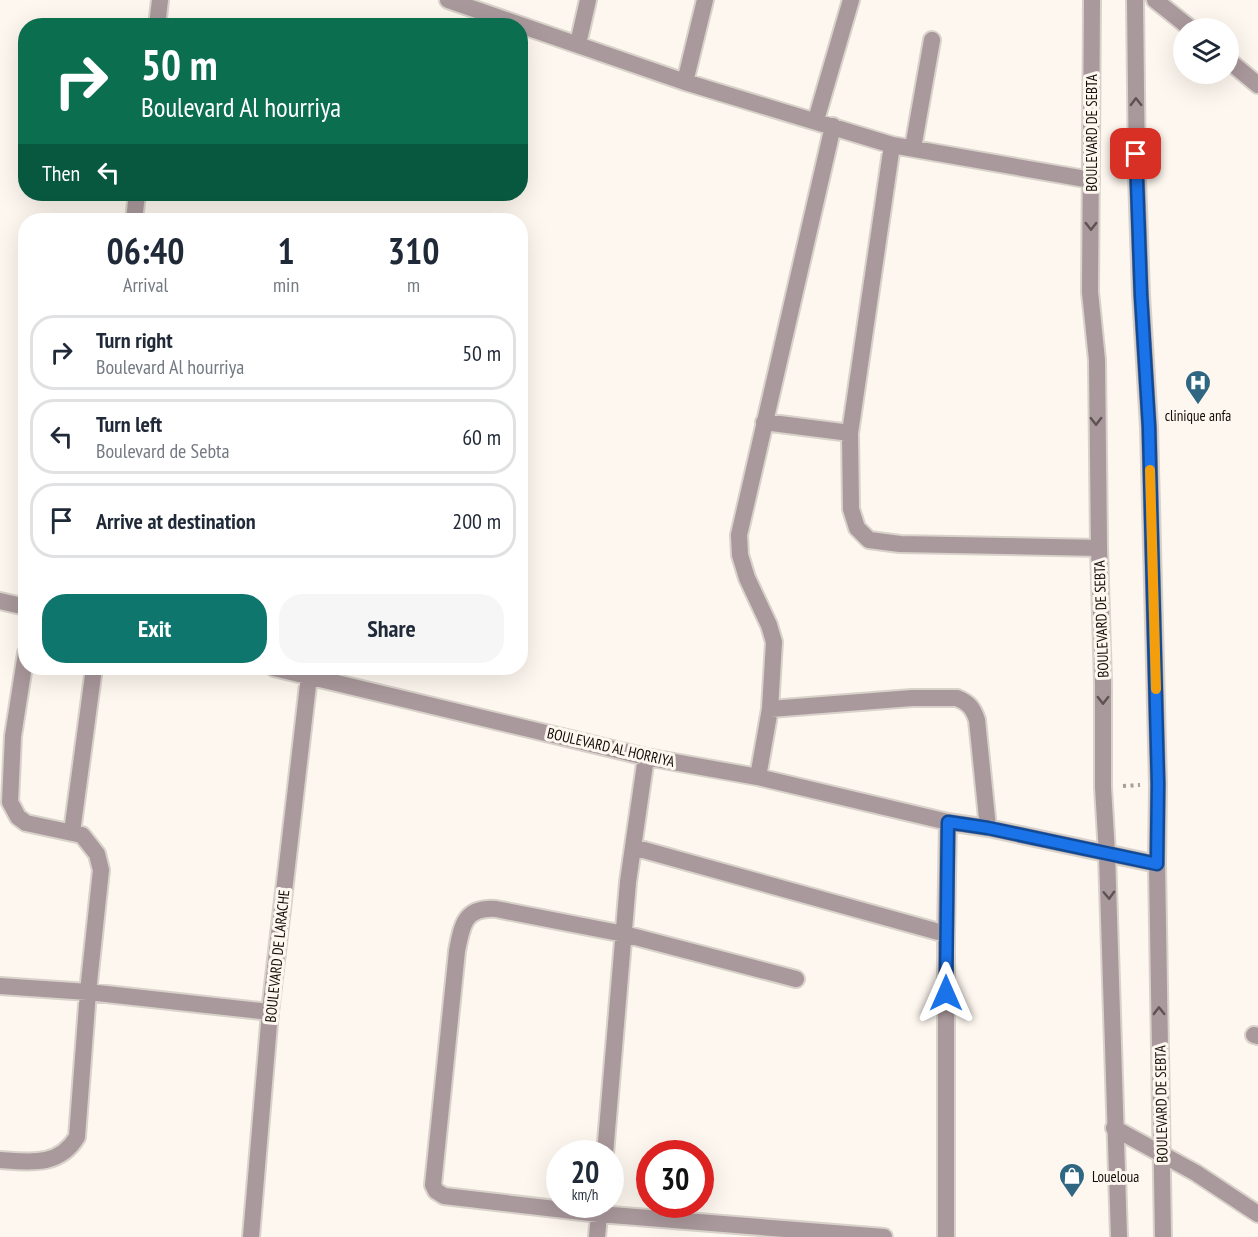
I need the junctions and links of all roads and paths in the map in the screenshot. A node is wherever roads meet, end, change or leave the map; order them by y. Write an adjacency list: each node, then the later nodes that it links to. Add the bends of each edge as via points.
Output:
1 (160, 0): 9 (street)
2 (588, 0): 14 (street)
3 (705, 0): 16 (street)
4 (851, 0): 18 (street)
5 (1092, 0): 22 (street, BOULEVARD DE SEBTA)
6 (1135, 0): 35 (street, BOULEVARD DE SEBTA, one-way to 6, via 1149,427 1137,188)
7 (1155, 0): 11 (street)
8 (452, 1): 10 (street)
9 (158, 18)
10 (502, 18)
11 (1178, 18)
12 (528, 27): 14 (street)
13 (932, 40): 21 (street)
14 (578, 44): 16 (street)
15 (1239, 69): 17 (street)
16 (685, 82): 18 (street)
17 (1258, 85)
18 (816, 120): 19 (street)
19 (833, 126): 20 (street); 23 (street)
20 (892, 145): 21 (street); 24 (street)
21 (913, 148): 22 (street)
22 (1091, 180): 25 (street, BOULEVARD DE SEBTA, one-way to 25, via 1090,292 1097,360)
23 (764, 422): 24 (street); 32 (street, via 739,535 747,578 774,642)
24 (850, 433): 25 (street, via 851,509 857,528 869,540)
25 (1099, 548): 36 (street, BOULEVARD DE SEBTA, one-way to 36)
26 (0, 601): 27 (street)
27 (18, 605)
28 (23, 675): 39 (street, via 13,736 10,802 26,823)
29 (93, 675): 39 (street)
30 (305, 675): 31 (street, BOULEVARD AL HORRIYA)
31 (309, 676): 33 (street, BOULEVARD AL HORRIYA); 48 (street, BOULEVARD DE LARACHE)
32 (770, 709): 34 (street); 38 (street, via 912,698 963,700 974,710 977,720)
33 (646, 757): 34 (street, BOULEVARD AL HORRIYA); 40 (street)
34 (758, 777): 37 (street, BOULEVARD AL HORRIYA)
35 (1158, 784): 36 (path); 42 (street, BOULEVARD DE SEBTA)
36 (1103, 788): 41 (street, BOULEVARD DE SEBTA)
37 (948, 822): 38 (street, BOULEVARD AL HORRIYA); 44 (street)
38 (988, 828): 41 (street, BOULEVARD AL HORRIYA)
39 (72, 832): 47 (street, via 90,843 101,870)
40 (633, 847): 43 (street); 44 (street)
41 (1107, 854): 42 (street, BOULEVARD AL HORRIYA); 49 (street, BOULEVARD DE SEBTA, one-way to 49)
42 (1157, 864): 51 (street, BOULEVARD DE SEBTA, one-way to 42)
43 (624, 934): 45 (street); 50 (street); 53 (street, via 496,909 484,909 466,918 461,929 433,1185 444,1196)
44 (946, 934): 60 (street)
45 (796, 979)
46 (0, 986): 47 (street)
47 (88, 992): 48 (street); 52 (street, via 77,1137 71,1148 48,1160)
48 (270, 1012): 57 (street, BOULEVARD DE LARACHE)
49 (1114, 1128): 51 (street); 61 (street, BOULEVARD DE SEBTA)
50 (606, 1140)
51 (1161, 1153): 55 (street); 62 (street, BOULEVARD DE SEBTA)
52 (0, 1160)
53 (546, 1204)
54 (624, 1211): 59 (street)
55 (1258, 1214)
56 (599, 1218): 58 (street)
57 (251, 1237)
58 (597, 1237)
59 (884, 1237)
60 (946, 1237)
61 (1119, 1237)
62 (1162, 1237)

